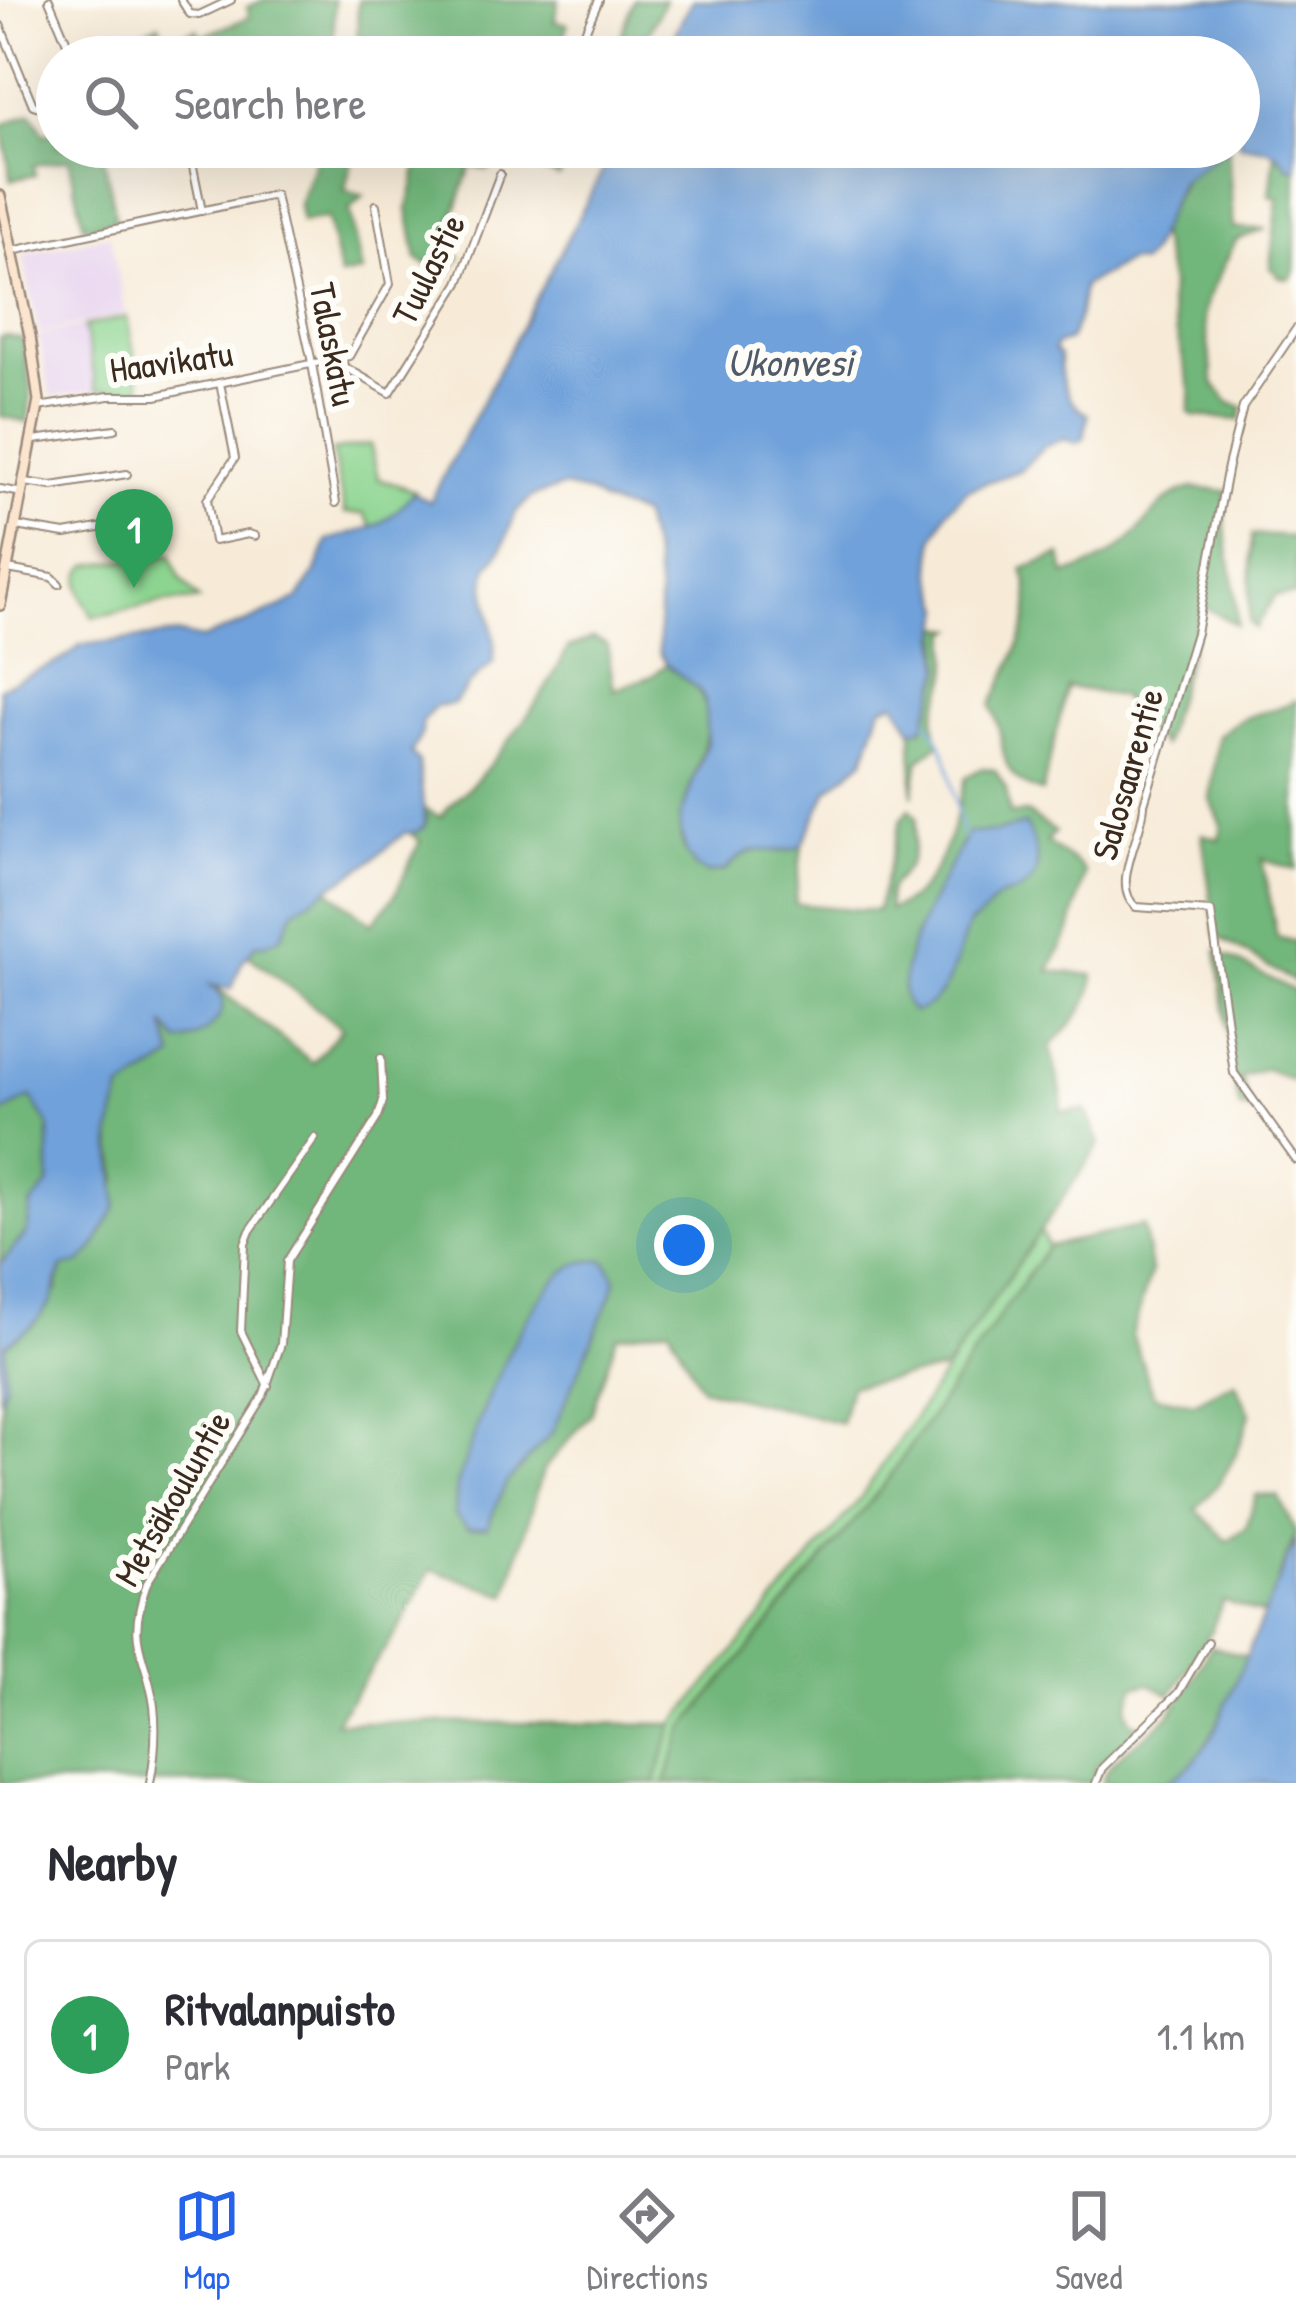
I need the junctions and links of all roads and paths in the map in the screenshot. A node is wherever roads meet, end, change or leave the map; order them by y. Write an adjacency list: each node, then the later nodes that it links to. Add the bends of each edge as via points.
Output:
1 (49, 0): 6 (street)
2 (181, 0): 3 (street, via 200,15)
3 (231, 0)
4 (599, 0): 7 (street)
5 (0, 25): 8 (street)
6 (64, 36)
7 (583, 36)
8 (36, 106)
9 (193, 168): 13 (street)
10 (500, 174): 16 (street, Tuulastie, via 459,283 390,393)
11 (0, 196): 14 (street)
12 (376, 205): 16 (street, via 388,292 349,356)
13 (202, 211): 14 (street); 17 (street, Talaskatu, via 275,195)
14 (12, 251): 19 (street)
15 (1296, 329): 34 (street, Salosaarentie, via 1243,407 1196,633 1124,888 1136,907 1211,912 1234,1073)
16 (340, 358): 17 (street, Haavikatu)
17 (312, 364): 18 (street, Haavikatu); 25 (street, Talaskatu)
18 (220, 383): 19 (street, Haavikatu); 28 (street, via 235,458 207,500 214,541)
19 (38, 407): 21 (street)
20 (115, 428): 21 (street)
21 (34, 440): 23 (street)
22 (127, 474): 23 (street)
23 (24, 488): 24 (street); 27 (street)
24 (0, 489)
25 (336, 503)
26 (149, 519): 27 (street, via 65,534)
27 (16, 526): 29 (street)
28 (255, 536)
29 (8, 569): 30 (street); 31 (street)
30 (59, 584)
31 (0, 605)
32 (381, 1058): 35 (street, Metsäkouluntie, via 378,1117 287,1261 286,1313)
33 (315, 1138): 35 (street, Metsäkouluntie, via 244,1244 242,1331)
34 (1296, 1160)
35 (268, 1386): 37 (street, Metsäkouluntie, via 147,1583 135,1617 154,1702)
36 (1208, 1642): 38 (street, via 1178,1694)
37 (150, 1783)
38 (1096, 1783)

